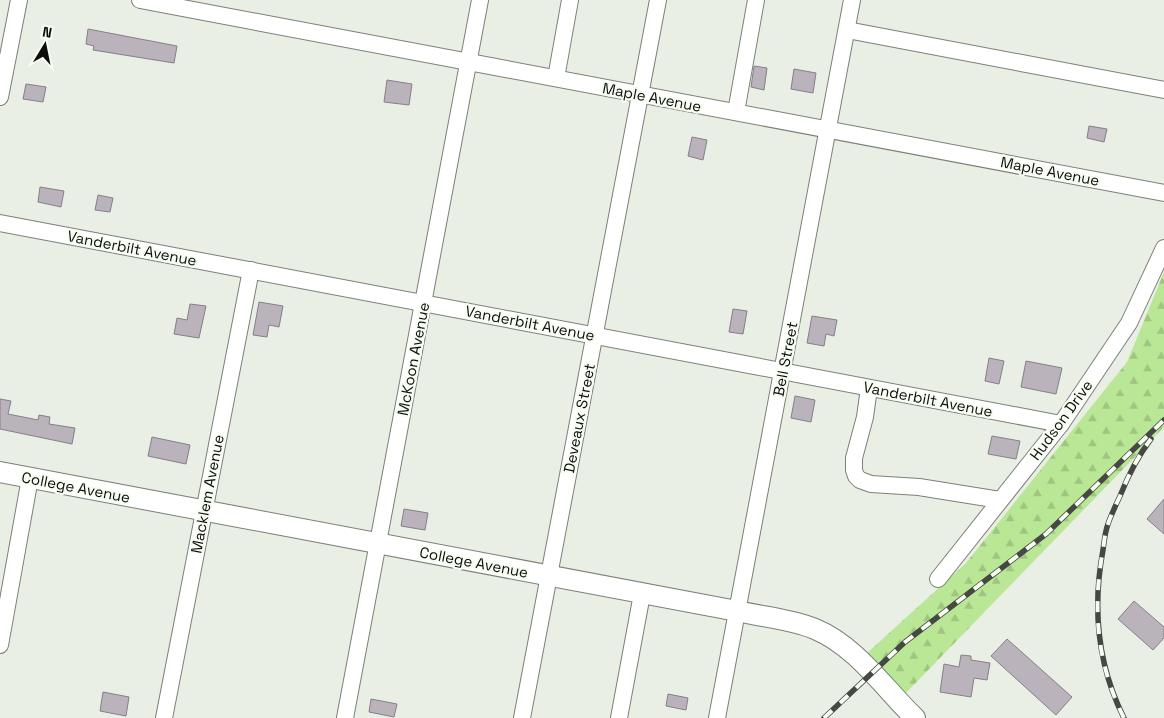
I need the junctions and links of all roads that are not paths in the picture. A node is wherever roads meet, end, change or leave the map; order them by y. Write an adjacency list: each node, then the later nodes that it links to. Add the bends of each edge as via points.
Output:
1 (18, 0): 13 (street)
2 (140, 0): 9 (street, Maple Avenue)
3 (480, 0): 9 (street, McKoon Avenue)
4 (570, 0): 10 (street)
5 (658, 0): 12 (street, Deveaux Street)
6 (756, 0): 14 (street)
7 (852, 0): 8 (street, Bell Street)
8 (847, 30): 11 (street); 15 (street, Bell Street)
9 (468, 62): 10 (street, Maple Avenue); 20 (street, McKoon Avenue)
10 (556, 78): 12 (street, Maple Avenue)
11 (1164, 90)
12 (640, 94): 14 (street, Maple Avenue); 21 (street, Deveaux Street)
13 (0, 97)
14 (736, 112): 15 (street, Maple Avenue)
15 (828, 130): 16 (street, Maple Avenue); 22 (street, Bell Street)
16 (1164, 193)
17 (0, 223): 19 (street, Vanderbilt Avenue)
18 (1164, 248): 24 (street, Hudson Drive, via 1129,323)
19 (251, 270): 20 (street, Vanderbilt Avenue); 28 (street, Macklem Avenue)
20 (423, 303): 21 (street, Vanderbilt Avenue); 29 (street, McKoon Avenue)
21 (595, 336): 22 (street, Vanderbilt Avenue); 30 (street, Deveaux Street)
22 (782, 371): 23 (street, Vanderbilt Avenue); 33 (street, Bell Street)
23 (869, 388): 24 (street, Vanderbilt Avenue); 27 (street, via 854,458 854,470 860,480)
24 (1061, 424): 27 (street, Hudson Drive)
25 (0, 472): 26 (main road, College Avenue)
26 (30, 478): 28 (main road, College Avenue); 34 (street)
27 (1000, 500): 31 (street, Hudson Drive)
28 (204, 511): 29 (main road, College Avenue); 35 (street, Macklem Avenue)
29 (378, 544): 30 (main road, College Avenue); 36 (street, McKoon Avenue)
30 (549, 576): 32 (main road, College Avenue); 37 (street, Deveaux Street)
31 (938, 579)
32 (642, 594): 33 (main road, College Avenue); 38 (street)
33 (737, 611): 39 (street, Bell Street); 40 (main road, College Avenue, via 810,627 831,637 858,658)
34 (0, 641)
35 (164, 718)
36 (345, 718)
37 (522, 718)
38 (619, 718)
39 (717, 718)
40 (915, 718)

